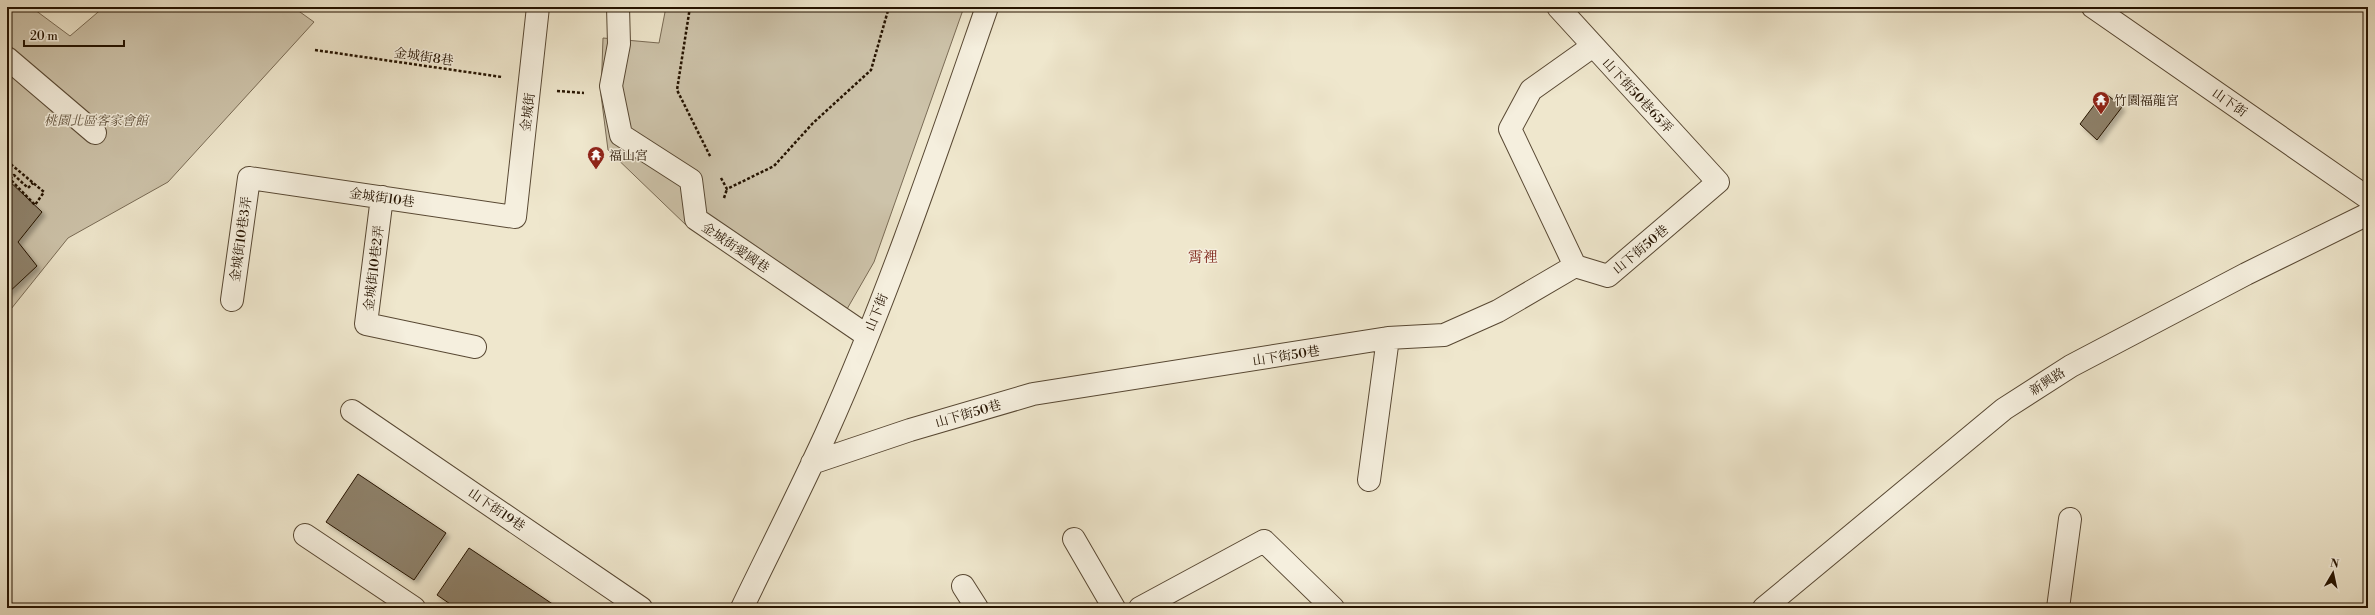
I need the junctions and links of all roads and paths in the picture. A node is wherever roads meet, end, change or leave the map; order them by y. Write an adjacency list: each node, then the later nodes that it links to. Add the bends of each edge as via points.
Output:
1 (538, 7): 11 (street, 金城街)
2 (618, 7): 12 (street, 金城街愛國巷, via 619,44 611,86)
3 (690, 7): 15 (path, via 677,90)
4 (889, 7): 16 (path, via 871,70 813,123 774,166 727,189)
5 (987, 7): 26 (street, 山下街, via 908,232)
6 (1558, 7): 8 (street, 山下街50巷65弄)
7 (2093, 7): 21 (street, 山下街)
8 (1593, 46): 18 (street, 山下街50巷65弄); 24 (street, via 1531,90 1510,129)
9 (315, 50): 11 (path, 金城街8巷)
10 (7, 58): 13 (street)
11 (530, 85): 12 (path, 金城街8巷); 23 (street, 金城街)
12 (612, 94): 26 (street, 金城街愛國巷, via 621,136 691,180 696,219)
13 (96, 132)
14 (7, 161): 19 (path)
15 (713, 162)
16 (720, 175)
17 (249, 178): 20 (street, 金城街10巷); 25 (street, 金城街10巷3弄)
18 (1718, 182): 24 (street, 山下街50巷, via 1608,276)
19 (33, 183): 19 (path, via 44,192 35,205 10,179 14,175 28,188)
20 (382, 197): 23 (street, 金城街10巷); 28 (street, 金城街10巷2弄, via 366,324)
21 (2368, 198)
22 (2368, 214): 43 (street, 新興路, via 2246,274 2071,366 2004,409)
23 (515, 217)
24 (1575, 266): 27 (street, 山下街50巷, via 1498,311 1444,335)
25 (232, 300)
26 (866, 336): 30 (street, 山下街)
27 (1388, 338): 30 (street, 山下街50巷, via 1033,394 910,430); 31 (street)
28 (475, 347)
29 (352, 411): 37 (street, 山下街19巷)
30 (812, 463): 38 (street, 山下街)
31 (1369, 480)
32 (2070, 519): 44 (street)
33 (305, 535): 36 (street)
34 (1074, 539): 40 (street)
35 (963, 586): 39 (street)
36 (414, 608)
37 (641, 608)
38 (742, 608)
39 (977, 608)
40 (1114, 608)
41 (1140, 608): 42 (street, via 1264,541)
42 (1333, 608)
43 (1764, 608)
44 (2058, 608)

